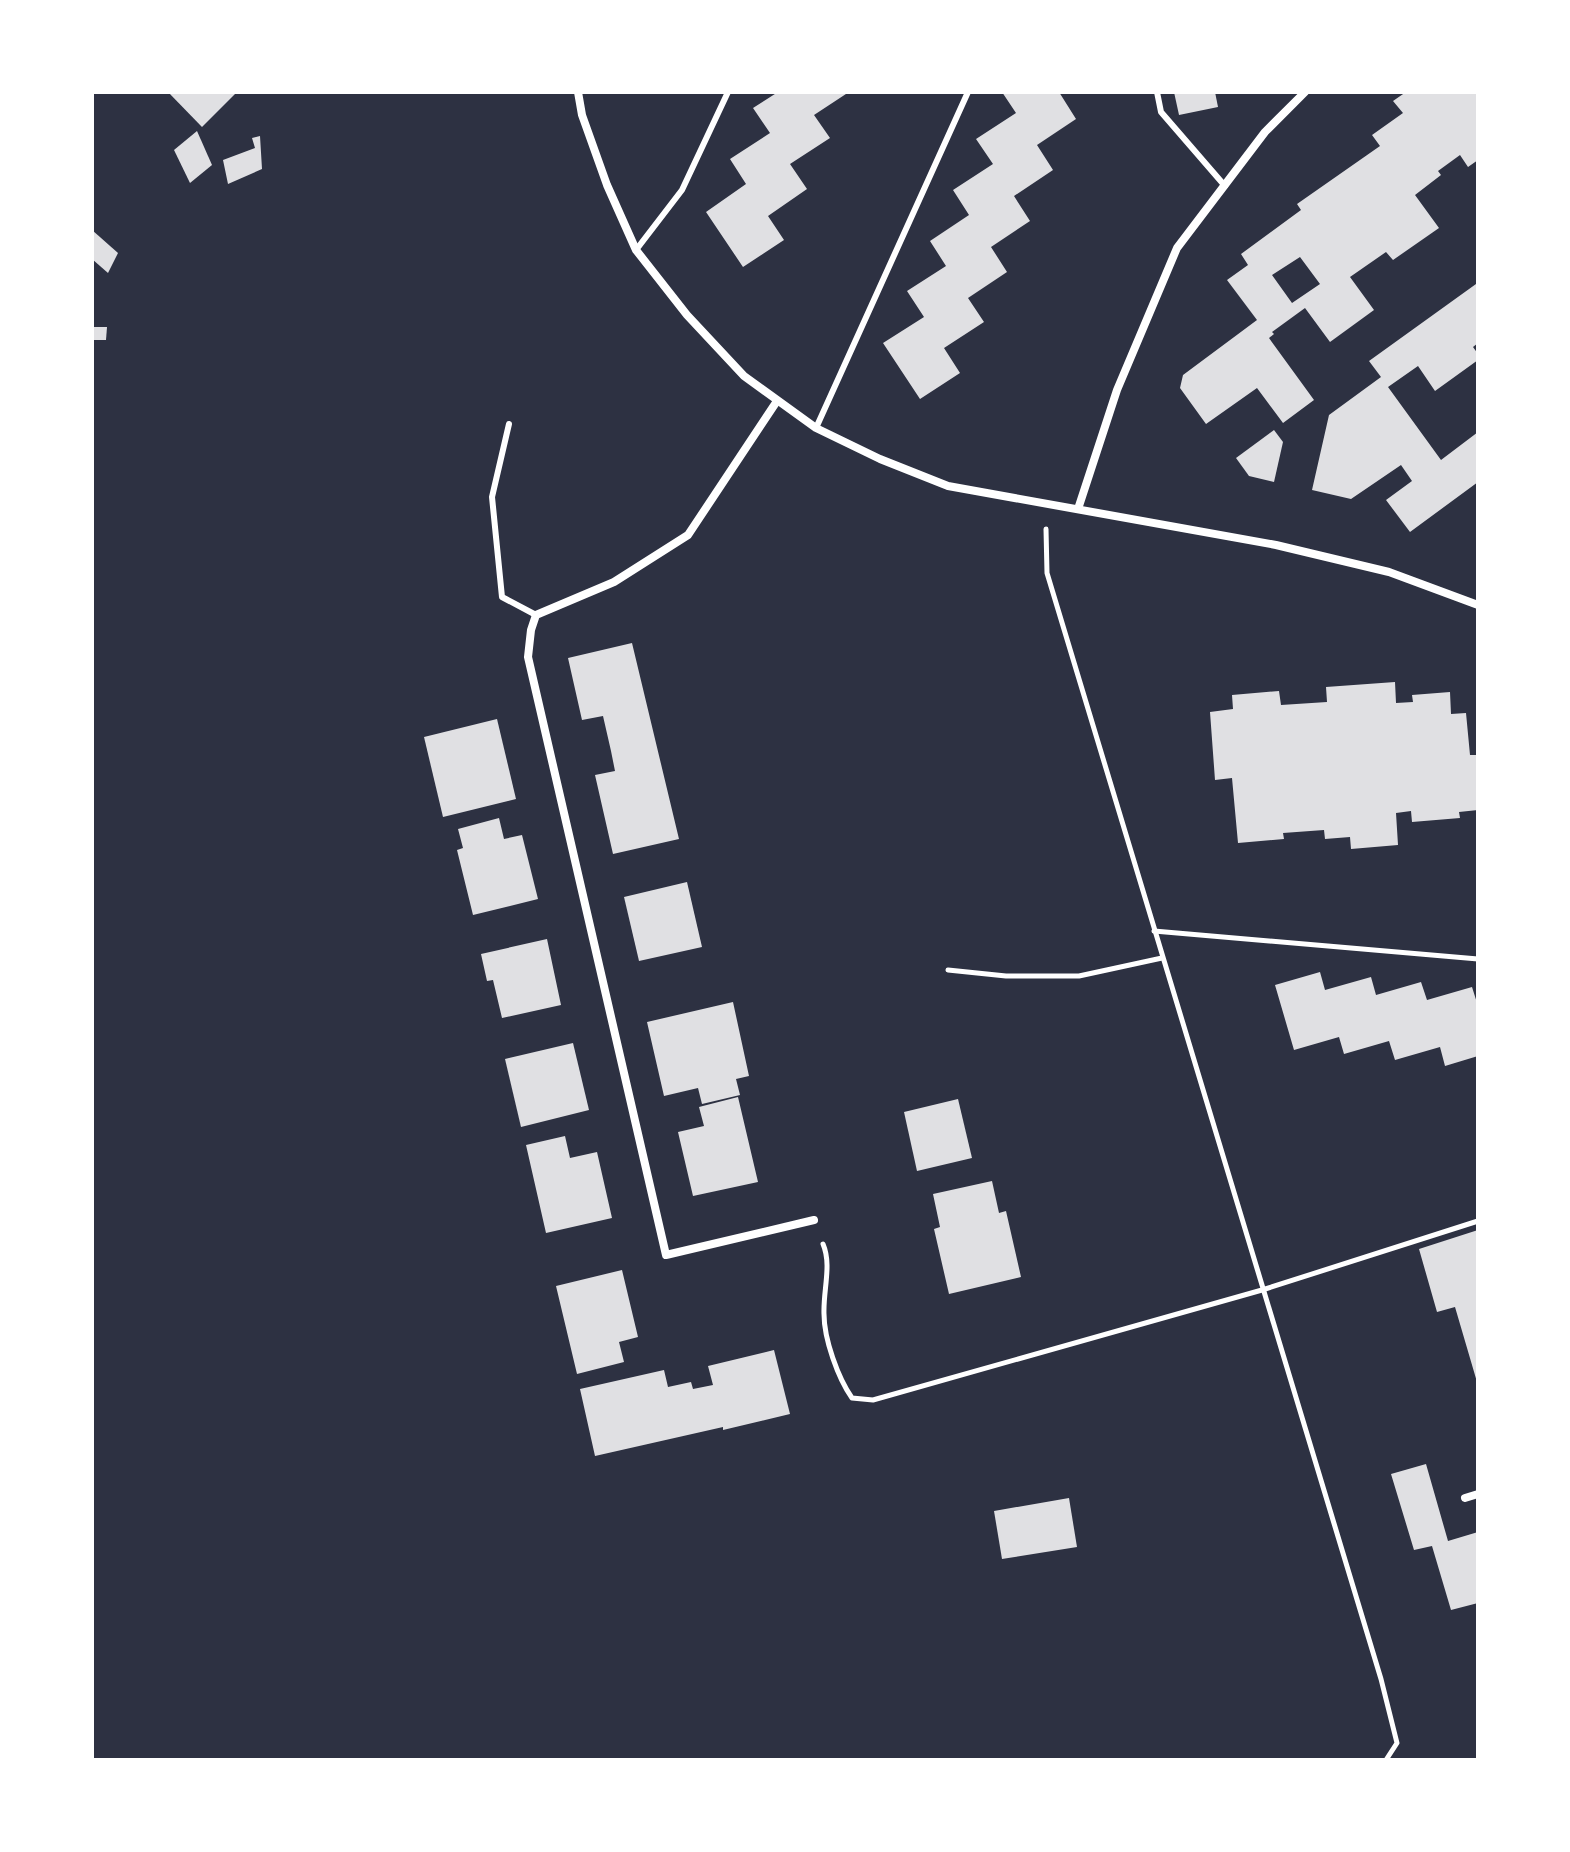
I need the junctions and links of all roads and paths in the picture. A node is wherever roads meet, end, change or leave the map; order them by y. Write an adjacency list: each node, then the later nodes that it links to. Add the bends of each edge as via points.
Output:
1 (578, 92): 7 (street, via 607,185)
2 (728, 92): 7 (lane, via 682,190)
3 (968, 92): 10 (lane)
4 (1157, 92): 6 (lane, via 1161,112)
5 (1305, 92): 6 (street, via 1265,132)
6 (1225, 186): 12 (street, via 1177,248 1117,390)
7 (636, 250): 8 (street, via 725,356)
8 (777, 401): 10 (street); 14 (street, via 688,535 614,582)
9 (509, 424): 14 (lane, via 492,497 502,597)
10 (816, 428): 11 (street, via 948,486)
11 (1046, 504): 12 (street); 15 (path, via 1047,573)
12 (1078, 509): 13 (street, via 1276,545 1389,572)
13 (1478, 605)
14 (536, 615): 19 (street, via 528,657 666,1255)
15 (1154, 931): 16 (path); 17 (path)
16 (1162, 958): 18 (path, via 1079,976); 21 (path)
17 (1478, 959)
18 (948, 970)
19 (814, 1220): 21 (path, via 828,1256 824,1317 840,1381 852,1398 873,1400)
20 (1478, 1221): 21 (path)
21 (1262, 1290): 24 (path, via 1381,1679 1397,1743)
22 (1478, 1494): 23 (street)
23 (1465, 1498)
24 (1386, 1760)

